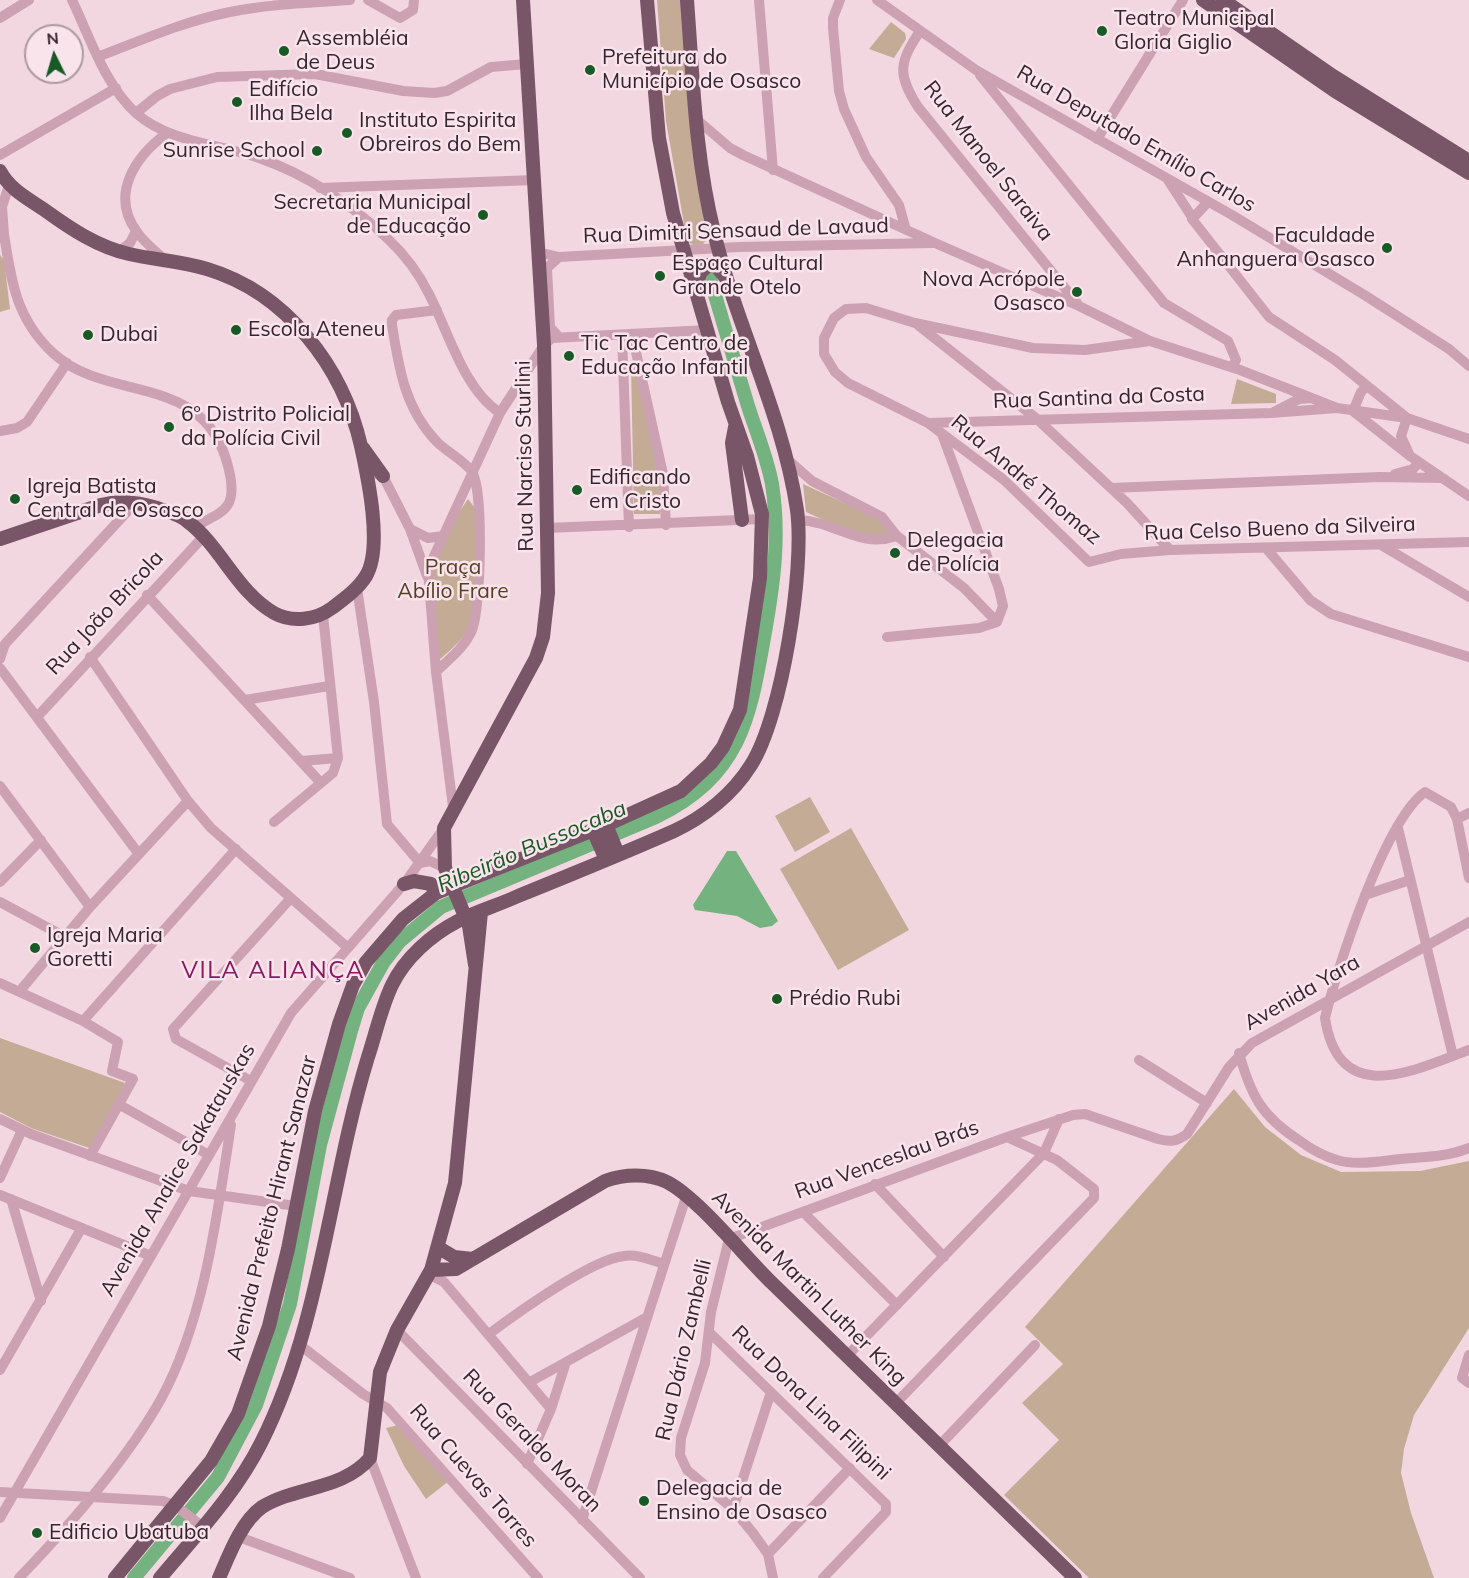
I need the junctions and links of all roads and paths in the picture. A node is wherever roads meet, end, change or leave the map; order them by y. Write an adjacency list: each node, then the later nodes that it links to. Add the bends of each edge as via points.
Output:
1 (29, 0): 16 (street)
2 (72, 0): 18 (street)
3 (350, 0): 15 (street)
4 (368, 0): 5 (street, via 400,18 413,10)
5 (414, 0)
6 (523, 0): 19 (main road, Rua Narciso Sturlini)
7 (647, 0): 45 (main road, via 659,138)
8 (687, 0): 25 (main road)
9 (759, 0): 30 (street)
10 (840, 0): 39 (street, via 833,28 844,109 866,157 899,205)
11 (878, 0): 17 (street, Rua Deputado Emílio Carlos)
12 (1183, 0): 27 (street)
13 (1203, 0): 32 (main road, via 1335,91)
14 (1224, 0): 29 (main road, via 1333,76)
15 (255, 4): 18 (street, via 178,26)
16 (0, 18)
17 (920, 31): 20 (street, Rua Deputado Emílio Carlos); 52 (street, Rua Manoel Saraiva, via 901,70 906,88)
18 (100, 56): 21 (street)
19 (527, 64): 24 (street, via 491,67 447,91 434,93 315,74 217,77 170,89); 34 (main road, Rua Narciso Sturlini)
20 (976, 70): 22 (street, Rua Deputado Emílio Carlos); 23 (street)
21 (116, 88): 24 (street); 28 (street)
22 (1012, 90): 23 (street); 27 (street, Rua Deputado Emílio Carlos)
23 (1002, 104): 66 (street, via 1164,303 1228,341 1236,360)
24 (136, 113): 26 (street)
25 (695, 118): 30 (street, via 730,148); 44 (main road, via 702,180)
26 (167, 133): 36 (street, via 262,159); 40 (street, via 131,171 127,197)
27 (1097, 139): 33 (street, Rua Deputado Emílio Carlos)
28 (0, 155)
29 (1469, 160)
30 (773, 170): 39 (street)
31 (0, 171): 35 (main road)
32 (1469, 173)
33 (1167, 178): 37 (street, Rua Deputado Emílio Carlos); 38 (street)
34 (534, 180): 36 (street); 47 (main road, Rua Narciso Sturlini)
35 (9, 185): 41 (street, Rua João Bricola, via 2,207); 46 (main road, via 81,234)
36 (320, 188): 53 (street, via 389,240 415,270)
37 (1208, 202): 38 (street); 65 (street, Rua Deputado Emílio Carlos, via 1376,302)
38 (1192, 217): 68 (street, via 1269,317)
39 (906, 230): 42 (street); 43 (street)
40 (136, 231): 46 (street); 49 (street)
41 (2, 236): 63 (street, Rua João Bricola, via 18,304 53,353)
42 (935, 243): 43 (street, Rua Dimitri Sensaud de Lavaud); 52 (street)
43 (888, 246): 44 (street, Rua Dimitri Sensaud de Lavaud)
44 (718, 249): 45 (street, Rua Dimitri Sensaud de Lavaud); 50 (main road)
45 (682, 250): 48 (street, Rua Dimitri Sensaud de Lavaud); 51 (main road)
46 (120, 251): 49 (main road)
47 (538, 252): 48 (street, Rua Dimitri Sensaud de Lavaud); 60 (main road, Rua Narciso Sturlini)
48 (559, 257): 58 (street, via 547,268 550,327)
49 (163, 258): 84 (main road, via 208,269 249,287 294,322 330,368)
50 (728, 279): 51 (main road, via 716,266 708,265 700,273); 85 (main road)
51 (696, 287): 56 (main road)
52 (1079, 306): 55 (street)
53 (436, 310): 73 (street, via 477,393); 87 (street, via 393,317 399,373 408,399 436,441)
54 (915, 323): 61 (street, Rua André Thomaz, via 1018,346); 76 (street); 77 (street, Rua André Thomaz, via 866,308 846,309 830,322 824,354 835,372 848,383)
55 (1116, 326): 59 (street); 61 (street, Rua André Thomaz, via 1116,338)
56 (707, 330): 57 (street); 78 (main road)
57 (627, 334): 58 (street); 62 (street); 64 (street)
58 (558, 336): 60 (street)
59 (1150, 341): 61 (street, Rua André Thomaz); 66 (street)
60 (544, 345): 73 (street); 101 (main road, Rua Narciso Sturlini)
61 (1084, 350)
62 (638, 361): 64 (street); 98 (street, via 663,474)
63 (67, 363): 79 (street, via 27,422); 102 (street, Rua João Bricola, via 184,405 214,434 228,463 232,498)
64 (624, 363): 99 (street)
65 (1469, 366)
66 (1232, 367): 67 (street)
67 (1281, 386): 69 (street); 70 (street)
68 (1367, 386): 72 (street); 75 (street)
69 (1315, 399): 70 (street, Rua Santina da Costa, via 1299,399); 71 (street)
70 (1285, 406): 74 (street, Rua Santina da Costa)
71 (1337, 408): 72 (street); 74 (street, Rua Santina da Costa)
72 (1353, 411): 75 (street); 82 (street)
73 (500, 413): 87 (street)
74 (1271, 413): 76 (street, Rua Santina da Costa)
75 (1407, 418): 81 (street); 83 (street)
76 (1037, 419): 77 (street, Rua Santina da Costa); 92 (street)
77 (928, 423): 80 (street, Rua André Thomaz)
78 (735, 425): 95 (main road, Avenida Prefeito Hirant Sanazar); 97 (main road, via 732,443)
79 (0, 431)
80 (942, 434): 110 (street, Rua André Thomaz, via 1004,480 1083,559); 116 (street, via 999,589 1003,606)
81 (1401, 436): 82 (street); 86 (street)
82 (1384, 437): 86 (street)
83 (1469, 439)
84 (361, 445): 88 (main road); 89 (main road)
85 (785, 456): 96 (main road); 104 (street, via 812,481 877,513)
86 (1415, 459): 90 (street, via 1408,471); 91 (street)
87 (472, 471): 103 (street); 122 (street, via 479,516 476,619 464,642)
88 (383, 476): 89 (street); 100 (street)
89 (366, 477): 112 (main road, via 373,556)
90 (1380, 477): 91 (street); 92 (street)
91 (1443, 478): 93 (street)
92 (1111, 488): 109 (street)
93 (1469, 496)
94 (136, 502): 102 (main road, via 180,517); 105 (main road, via 101,505); 120 (street, via 5,644)
95 (762, 519): 97 (street); 137 (main road, Avenida Prefeito Hirant Sanazar, via 753,631 734,728 711,763 681,790)
96 (798, 519): 104 (street, via 870,541); 141 (main road, via 796,579 785,657 772,717 750,767 701,816)
97 (742, 520): 98 (street)
98 (666, 525): 99 (street)
99 (629, 527): 101 (street)
100 (410, 528): 103 (street, via 428,538); 111 (street)
101 (547, 528): 131 (main road, Rua Narciso Sturlini, via 548,593 543,637 536,658)
102 (198, 532): 113 (street, Rua João Bricola); 115 (main road, via 261,604 295,619)
103 (443, 536): 111 (street)
104 (897, 536): 116 (street, via 964,588)
105 (0, 540)
106 (1469, 542): 107 (street, Rua Celso Bueno da Silveira)
107 (1381, 545): 108 (street, Rua Celso Bueno da Silveira); 114 (street)
108 (1266, 548): 109 (street, Rua Celso Bueno da Silveira); 119 (street, via 1310,600 1331,614)
109 (1170, 550): 110 (street, Rua Celso Bueno da Silveira)
110 (1094, 561)
111 (427, 576): 122 (street)
112 (357, 588): 115 (main road); 142 (street, via 387,824)
113 (147, 595): 118 (street, Rua João Bricola); 124 (street)
114 (1469, 597)
115 (323, 615): 123 (street)
116 (998, 622): 117 (street, via 979,628)
117 (886, 637)
118 (90, 657): 125 (street, Rua João Bricola); 130 (street)
119 (1469, 657)
120 (0, 659)
121 (0, 668): 125 (street)
122 (436, 672): 131 (street)
123 (329, 686): 124 (street); 126 (street)
124 (245, 700): 127 (street)
125 (38, 716): 140 (street)
126 (338, 759): 127 (street); 128 (street, via 333,773)
127 (301, 761): 128 (street)
128 (321, 783): 134 (street)
129 (0, 786): 138 (street)
130 (188, 801): 139 (street); 140 (street)
131 (453, 807): 135 (main road, Rua Narciso Sturlini)
132 (1469, 813): 133 (street)
133 (1458, 819): 136 (street, via 1451,807 1425,792); 144 (street)
134 (274, 822)
135 (444, 828): 142 (street, Avenida Analice Sakatauskas); 143 (main road, Rua Narciso Sturlini)
136 (1398, 828): 145 (street); 150 (street)
137 (600, 829): 141 (main road); 148 (main road, Avenida Prefeito Hirant Sanazar)
138 (41, 840): 146 (street); 153 (street)
139 (236, 849): 151 (street); 164 (street)
140 (138, 854): 153 (street)
141 (611, 854): 154 (main road)
142 (420, 863): 143 (street, via 430,861); 147 (street, Avenida Analice Sakatauskas)
143 (445, 868): 148 (main road, Rua Narciso Sturlini)
144 (1469, 878)
145 (1410, 880): 150 (street); 158 (street)
146 (0, 882)
147 (404, 884): 149 (main road, via 423,881 431,884); 159 (street, Avenida Analice Sakatauskas)
148 (453, 888): 149 (main road, Avenida Prefeito Hirant Sanazar); 155 (main road, Rua Narciso Sturlini)
149 (435, 893): 189 (main road, Avenida Prefeito Hirant Sanazar, via 379,945 353,985 315,1111)
150 (1365, 895): 163 (street)
151 (291, 898): 159 (street); 169 (street, via 173,1029 176,1039)
152 (0, 902): 157 (street)
153 (90, 907): 157 (street)
154 (481, 912): 155 (main road); 160 (main road)
155 (466, 917): 160 (main road, Rua Narciso Sturlini); 205 (main road, via 412,956 388,994 349,1123)
156 (1469, 921): 158 (street, Avenida Yara)
157 (65, 937): 162 (street)
158 (1425, 946): 163 (street, Avenida Yara); 167 (street)
159 (347, 947): 169 (street, Avenida Analice Sakatauskas, via 291,1013)
160 (475, 965): 193 (main road, via 460,1153)
161 (0, 983): 162 (street)
162 (19, 992): 164 (street)
163 (1329, 1000): 166 (street, Avenida Yara); 167 (street, via 1327,1031 1336,1051 1359,1072 1395,1076)
164 (83, 1021): 171 (street, via 118,1042 112,1071 134,1079)
165 (1469, 1050): 167 (street)
166 (1239, 1053): 170 (street, Avenida Yara); 178 (street, via 1251,1092 1263,1111 1280,1128 1338,1161 1447,1155)
167 (1453, 1056)
168 (1139, 1060): 170 (street)
169 (251, 1081): 172 (street, Avenida Analice Sakatauskas)
170 (1207, 1103): 176 (street, Avenida Yara)
171 (120, 1105): 180 (street); 181 (street)
172 (232, 1115): 180 (street, Avenida Analice Sakatauskas); 186 (street)
173 (0, 1119): 175 (street)
174 (1059, 1119): 176 (street, Rua Venceslau Brás, via 1084,1114 1170,1142); 177 (street, Rua Venceslau Brás); 179 (street)
175 (22, 1130): 181 (street); 182 (street)
176 (1187, 1134)
177 (1007, 1137): 179 (street); 183 (street, Rua Venceslau Brás)
178 (1469, 1148)
179 (1044, 1153): 195 (street); 215 (street, via 1094,1189 1094,1198)
180 (209, 1155): 184 (street, Avenida Analice Sakatauskas)
181 (90, 1156): 184 (street)
182 (0, 1178)
183 (875, 1184): 190 (street, Rua Venceslau Brás); 195 (street)
184 (189, 1191): 186 (street); 194 (street, Avenida Analice Sakatauskas)
185 (0, 1195): 188 (street)
186 (220, 1196): 189 (street); 223 (street, via 200,1294 170,1380 130,1446)
187 (686, 1197): 192 (main road, Avenida Martin Luther King); 196 (main road, Avenida Martin Luther King, via 658,1178 616,1178 595,1186); 197 (street)
188 (11, 1199): 191 (street); 199 (street)
189 (296, 1206): 224 (main road, Avenida Prefeito Hirant Sanazar, via 269,1326 238,1414 218,1452)
190 (803, 1212): 192 (street, Rua Venceslau Brás); 200 (street)
191 (81, 1229): 194 (street); 199 (street)
192 (729, 1239): 203 (street, Rua Dário Zambelli); 208 (main road, Avenida Martin Luther King)
193 (439, 1248): 196 (main road, via 454,1257); 198 (main road)
194 (151, 1256): 222 (street, Avenida Analice Sakatauskas)
195 (944, 1257): 200 (street)
196 (473, 1259): 198 (main road, Avenida Martin Luther King, via 456,1269)
197 (664, 1264): 201 (street); 204 (street, via 631,1255 610,1259 548,1293)
198 (430, 1272): 202 (main road); 204 (street, via 444,1282)
199 (41, 1301): 210 (street)
200 (897, 1305): 208 (street)
201 (647, 1317): 209 (street); 227 (street)
202 (397, 1330): 214 (main road, via 380,1372); 219 (street, Rua Geraldo Moran)
203 (709, 1332): 213 (street, Rua Dona Lina Filipini); 225 (street, Rua Dário Zambelli, via 705,1363 681,1438 680,1455 687,1470)
204 (489, 1334): 212 (street)
205 (300, 1345): 214 (street, Rua Cuevas Torres); 228 (main road, via 261,1444 235,1487)
206 (1035, 1345): 217 (street)
207 (1469, 1355): 211 (street)
208 (847, 1356): 215 (main road, Avenida Martin Luther King)
209 (566, 1362): 212 (street); 216 (street)
210 (0, 1370)
211 (1465, 1381)
212 (530, 1382): 216 (street)
213 (771, 1392): 220 (street, Rua Dona Lina Filipini); 225 (street)
214 (376, 1402): 218 (main road); 237 (street, Rua Cuevas Torres, via 387,1408)
215 (896, 1403): 217 (main road, Avenida Martin Luther King)
216 (551, 1409): 219 (street)
217 (939, 1446): 241 (main road, Avenida Martin Luther King)
218 (370, 1458): 229 (main road, via 348,1475 261,1508); 236 (street)
219 (527, 1464): 227 (street, Rua Geraldo Moran)
220 (850, 1468): 230 (street); 240 (street, Rua Dona Lina Filipini, via 885,1502 886,1512)
221 (0, 1492): 222 (street)
222 (14, 1493): 223 (street); 226 (street, Avenida Analice Sakatauskas)
223 (90, 1497): 224 (street, via 156,1500); 231 (street)
224 (178, 1507): 228 (street); 232 (main road, Avenida Prefeito Hirant Sanazar)
225 (733, 1509): 230 (street, Rua Dário Zambelli)
226 (0, 1518)
227 (582, 1520): 238 (street, Rua Geraldo Moran)
228 (199, 1523): 233 (main road)
229 (239, 1537): 234 (main road); 235 (street)
230 (768, 1554): 239 (street, Rua Dário Zambelli)
231 (19, 1578)
232 (115, 1578)
233 (160, 1578)
234 (219, 1578)
235 (350, 1578)
236 (416, 1578)
237 (538, 1578)
238 (640, 1578)
239 (773, 1578)
240 (823, 1578)
241 (1075, 1578)

